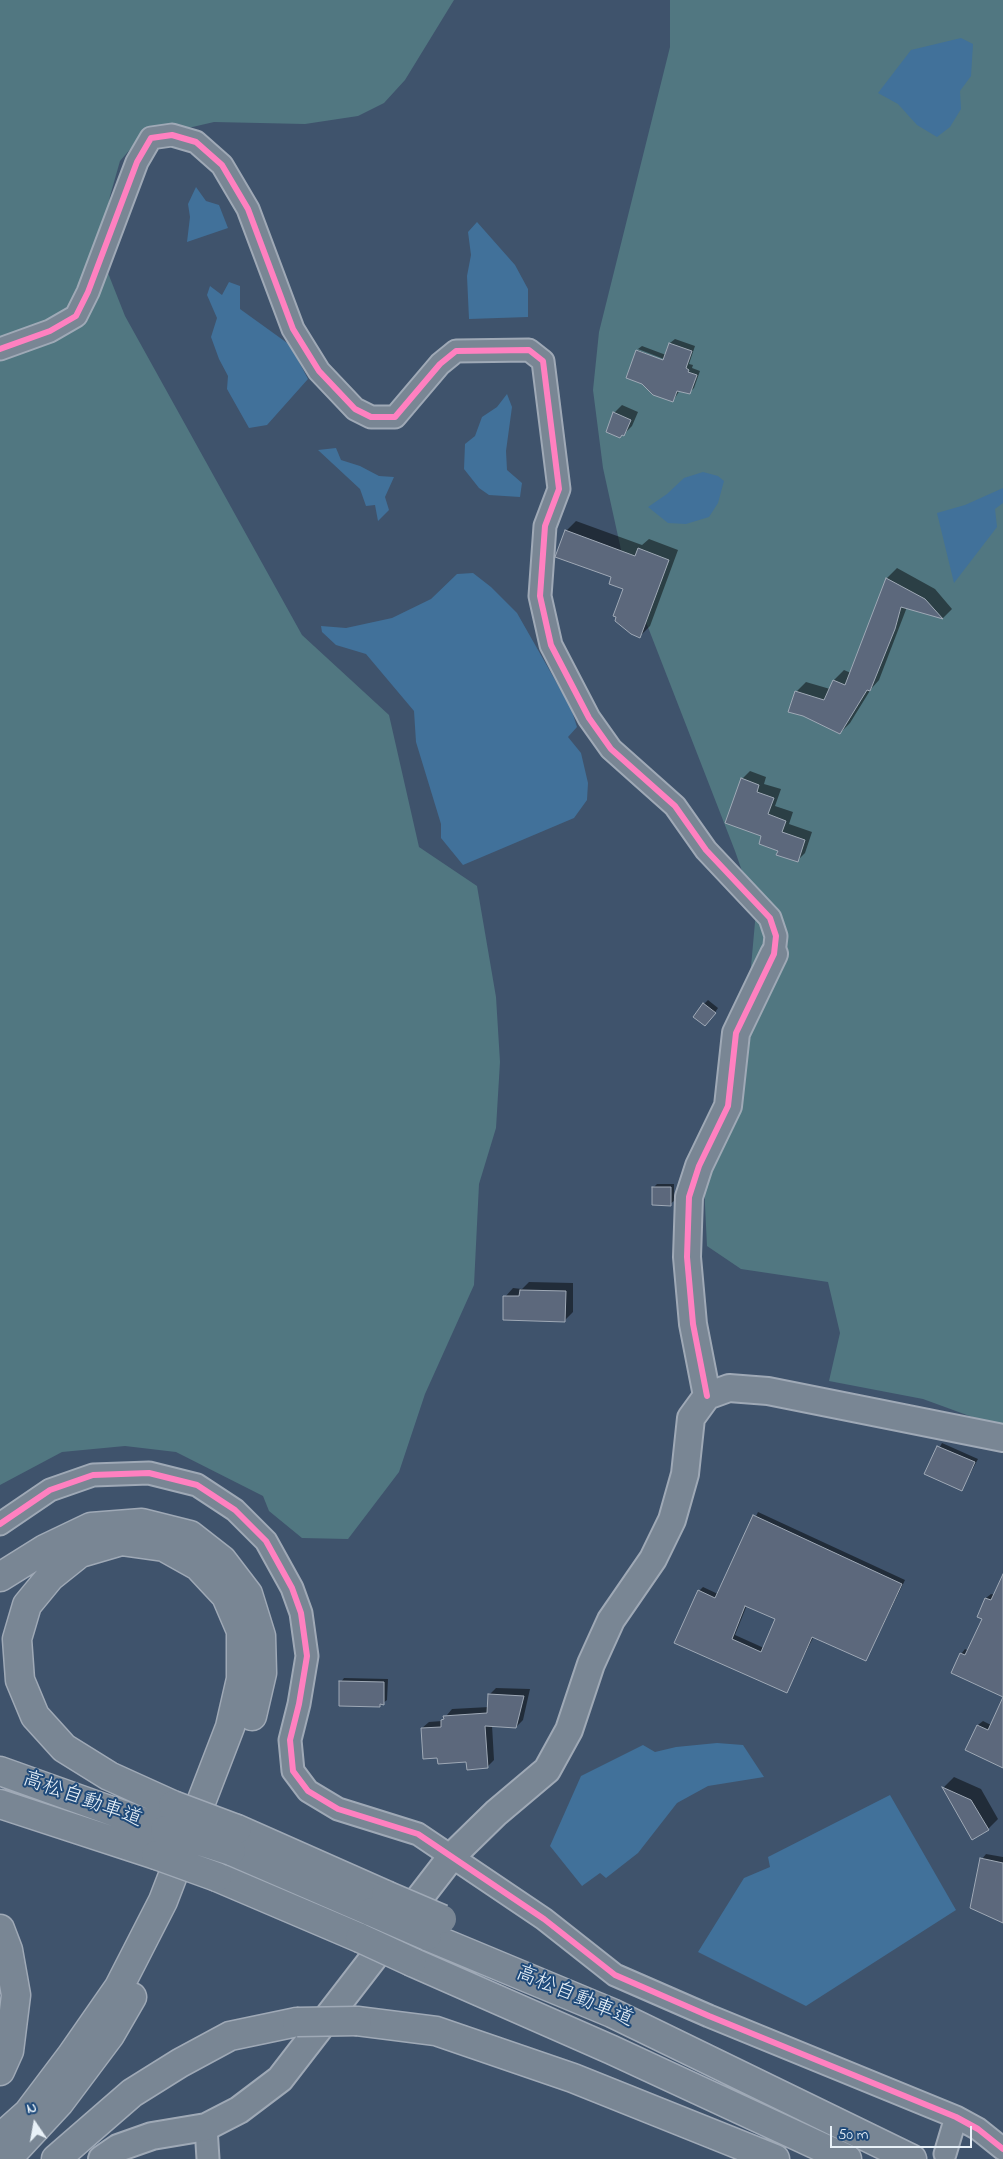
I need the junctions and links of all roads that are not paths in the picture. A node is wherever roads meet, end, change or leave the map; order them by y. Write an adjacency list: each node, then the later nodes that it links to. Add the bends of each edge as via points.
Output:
1 (0, 349): 2 (street, via 50,331 76,316 137,162 151,138 172,134 196,142 222,165 248,209 293,329 319,370 355,409 371,417 395,417 440,364 456,351 529,350 543,361 559,490 545,526 540,596 551,645 589,718 611,749 675,806 706,850 770,918 776,936)
2 (774, 954): 3 (street, via 736,1033 728,1106 699,1166 689,1197 688,1257 692,1314)
3 (707, 1396): 4 (street, via 729,1388 768,1391); 11 (street, via 691,1418 685,1474 672,1520 653,1559 611,1620 591,1664 569,1730 547,1770)
4 (1003, 1438)
5 (0, 1524): 11 (street, via 50,1490 93,1474 148,1473 197,1485 235,1510 266,1540 292,1588 301,1613 307,1656 290,1740 293,1771 308,1791 338,1809 418,1834)
6 (0, 1577): 20 (highway, via 45,1549 91,1528 142,1523 190,1535 222,1560 248,1594 262,1636 262,1673 250,1723 194,1875 154,1960 110,2035 59,2103)
7 (0, 1771): 10 (highway, 高松自動車道)
8 (0, 1804): 10 (highway, 高松自動車道)
9 (234, 1840): 10 (highway, bridge); 16 (highway, bridge, via 172,1805 109,1776 64,1748 35,1716 20,1680 17,1639 27,1606 50,1577 80,1554 121,1541 164,1547 198,1566 226,1596 241,1631 241,1679 230,1727 204,1796 163,1901 123,1978 28,2113); 25 (highway, 高松自動車道, bridge, via 434,1927)
10 (160, 1843): 24 (highway, 高松自動車道, bridge, via 217,1877 612,2050)
11 (452, 1856): 14 (street, via 544,1919 615,1975); 15 (street, via 280,2080 239,2110)
12 (0, 1929): 13 (highway, via 8,1950 16,1995 9,2051)
13 (0, 2071)
14 (956, 2117): 17 (street); 18 (street)
15 (206, 2127): 22 (street, via 152,2136 118,2148); 23 (street)
16 (0, 2138)
17 (1003, 2149)
18 (945, 2154)
19 (773, 2158): 21 (highway, bridge, via 573,2078 436,2031 357,2020 297,2022 230,2036 132,2094)
20 (7, 2159)
21 (56, 2159)
22 (102, 2159)
23 (208, 2159)
24 (847, 2159)
25 (912, 2159)

